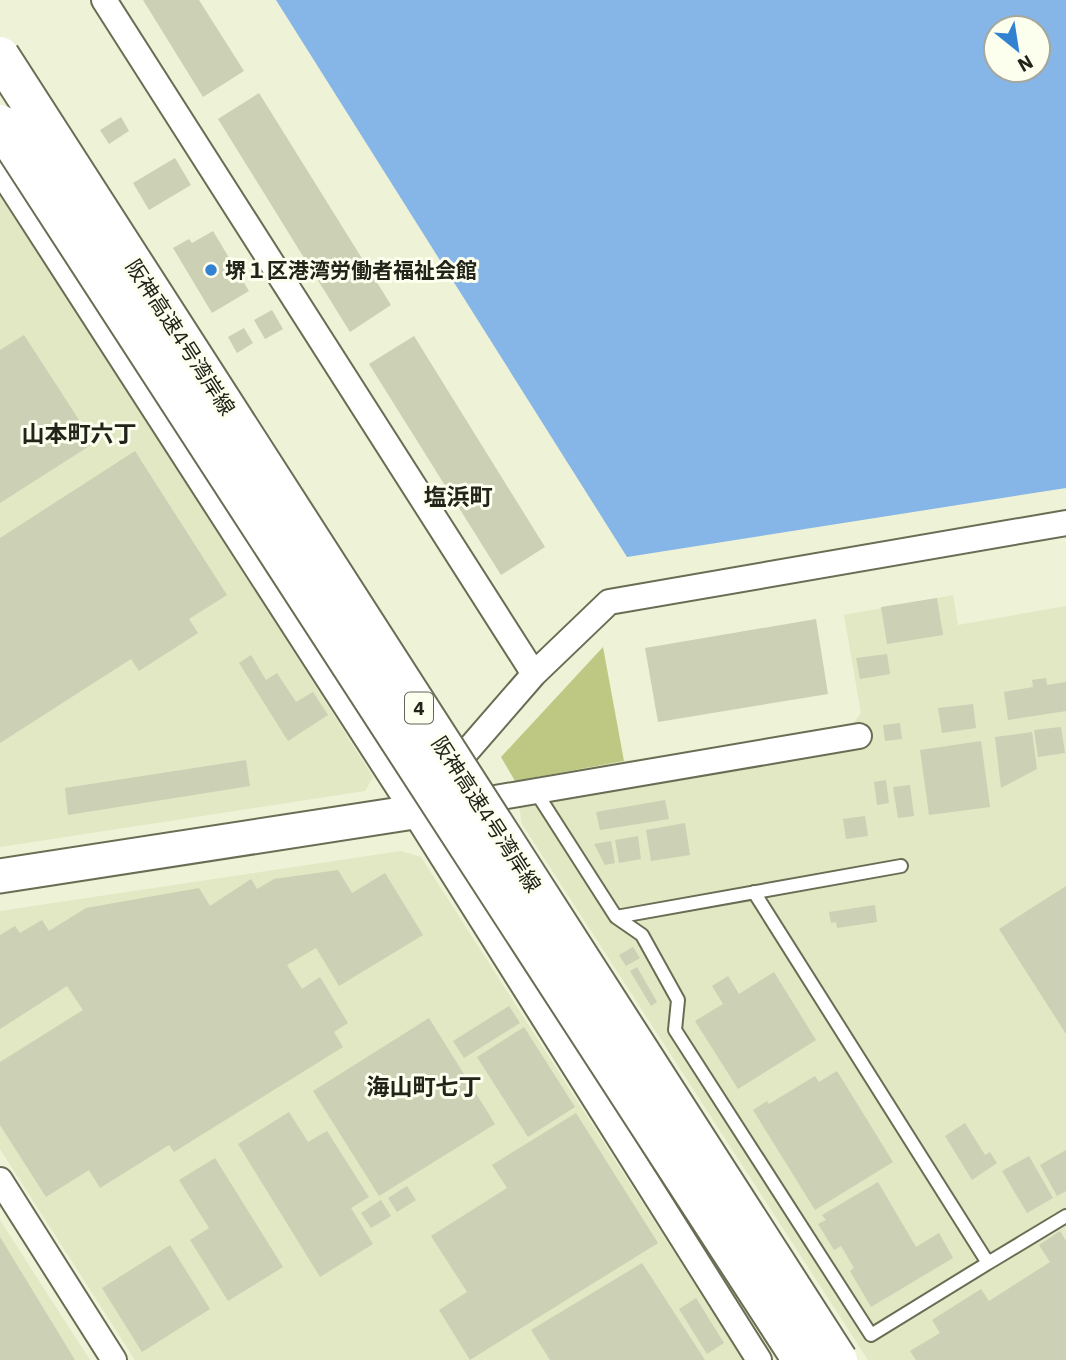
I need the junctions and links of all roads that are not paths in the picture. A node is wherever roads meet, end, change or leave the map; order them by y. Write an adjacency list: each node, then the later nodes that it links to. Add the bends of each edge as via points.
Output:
1 (104, 0): 6 (street)
2 (0, 56): 20 (highway, 阪神高速4号湾岸線 / 4, bridge)
3 (0, 124): 19 (highway, 阪神高速4号湾岸線 / 4, bridge)
4 (0, 170): 9 (street)
5 (1066, 523): 6 (street, via 609,602)
6 (534, 674): 9 (street)
7 (859, 736): 8 (street)
8 (536, 792): 9 (street); 13 (lane)
9 (414, 812): 11 (street); 18 (street)
10 (901, 866): 12 (lane)
11 (0, 876)
12 (754, 892): 13 (lane); 16 (lane)
13 (616, 917): 16 (lane, via 642,935 678,1000 675,1030 871,1335)
14 (0, 1180): 17 (street)
15 (1066, 1216): 16 (lane)
16 (988, 1263)
17 (114, 1360)
18 (760, 1360)
19 (802, 1360)
20 (838, 1360)

